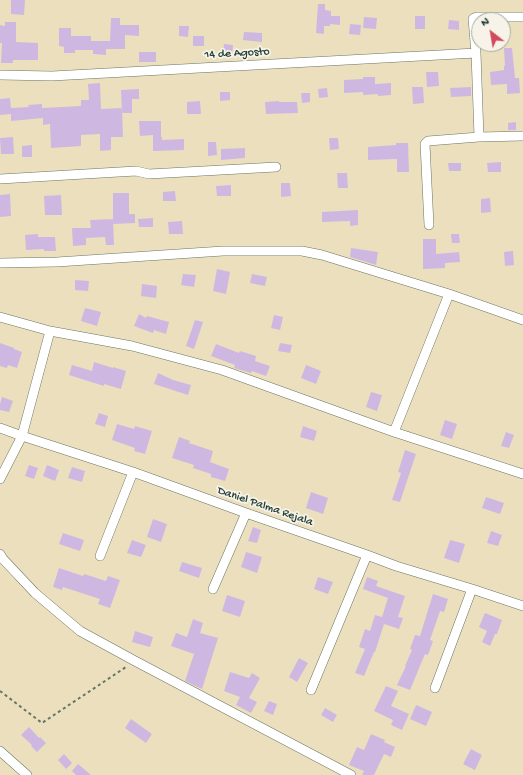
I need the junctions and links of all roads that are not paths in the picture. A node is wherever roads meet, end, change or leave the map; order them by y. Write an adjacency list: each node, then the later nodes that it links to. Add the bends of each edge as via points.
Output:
1 (523, 17): 2 (street, via 474,18)
2 (476, 53): 3 (street, 14 de Agosto, via 52,76); 5 (street)
3 (0, 75)
4 (523, 136): 5 (street)
5 (479, 137): 8 (street, via 428,141 425,144)
6 (276, 167): 7 (street)
7 (0, 178)
8 (429, 225)
9 (0, 263): 10 (street, via 57,262 222,251 302,251)
10 (449, 294): 12 (street); 15 (street)
11 (0, 317): 13 (street)
12 (523, 320)
13 (50, 331): 15 (street, via 132,346 222,370); 16 (street)
14 (0, 428): 16 (street, Daniel Palma Rejala)
15 (394, 432): 18 (street)
16 (22, 436): 17 (street, Daniel Palma Rejala); 19 (street)
17 (133, 472): 20 (street, Daniel Palma Rejala); 23 (street)
18 (523, 474)
19 (0, 479)
20 (246, 513): 22 (street, Daniel Palma Rejala); 24 (street)
21 (0, 554): 31 (street, via 35,594 80,631)
22 (367, 555): 25 (street, Daniel Palma Rejala); 28 (street)
23 (100, 556)
24 (213, 589)
25 (472, 589): 26 (street, Daniel Palma Rejala); 27 (street)
26 (523, 606)
27 (435, 688)
28 (311, 690)
29 (0, 751): 30 (street)
30 (26, 775)
31 (351, 775)

